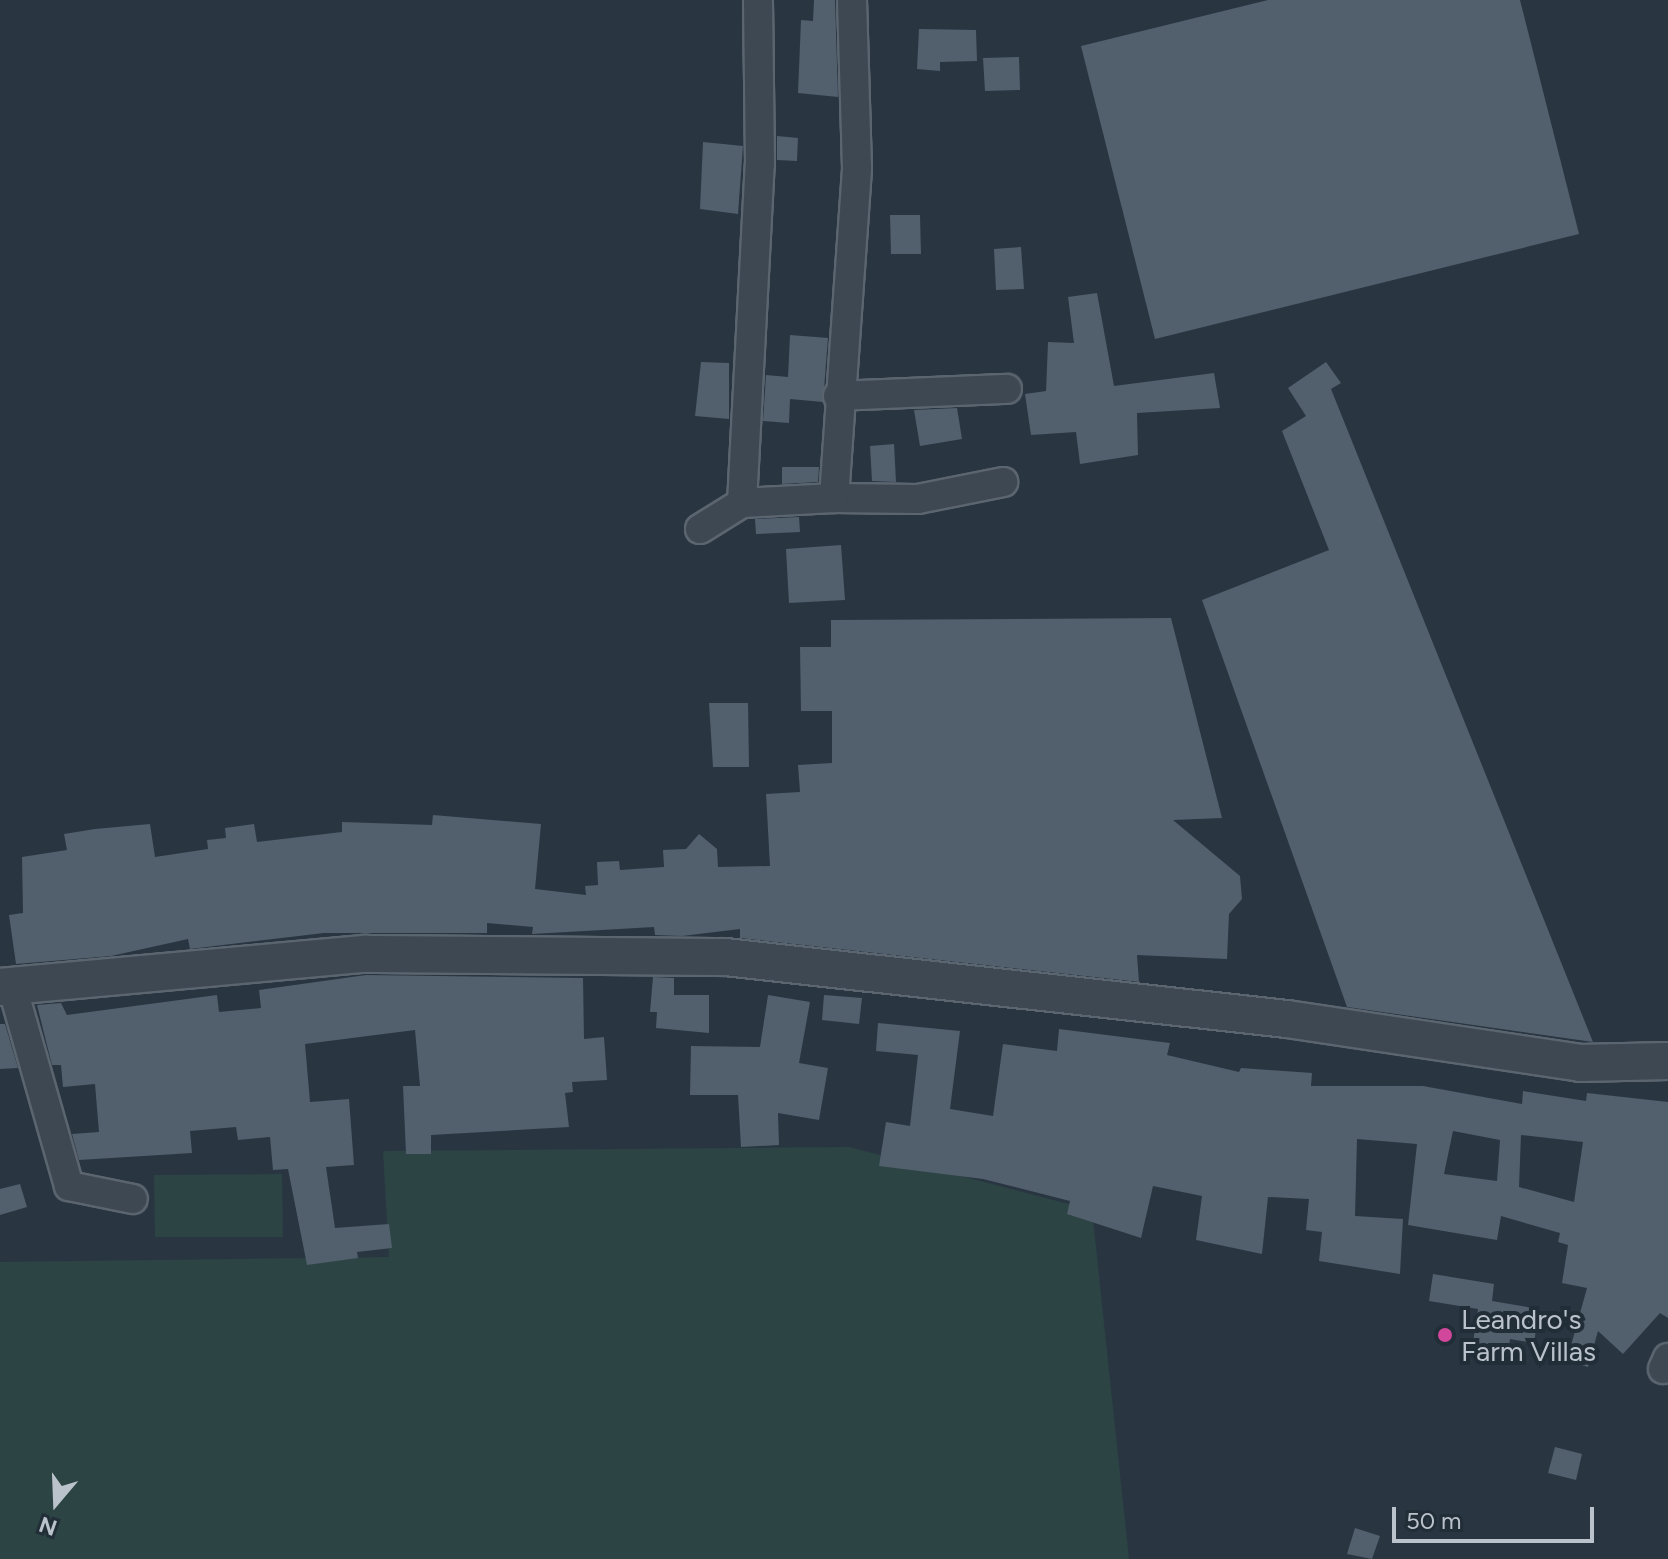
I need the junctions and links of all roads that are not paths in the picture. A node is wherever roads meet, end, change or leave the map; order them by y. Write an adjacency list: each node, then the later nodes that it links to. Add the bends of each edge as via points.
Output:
1 (758, 0): 7 (street, via 760,164)
2 (852, 0): 4 (street, via 857,169)
3 (1007, 389): 4 (street)
4 (838, 396): 6 (street)
5 (1003, 482): 6 (street, via 918,499)
6 (834, 498): 7 (street)
7 (742, 503): 8 (street)
8 (700, 529)
9 (6, 986): 10 (street, via 365,954 725,957 1287,1019 1580,1063); 11 (street, via 69,1186)
10 (1668, 1061)
11 (133, 1199)

